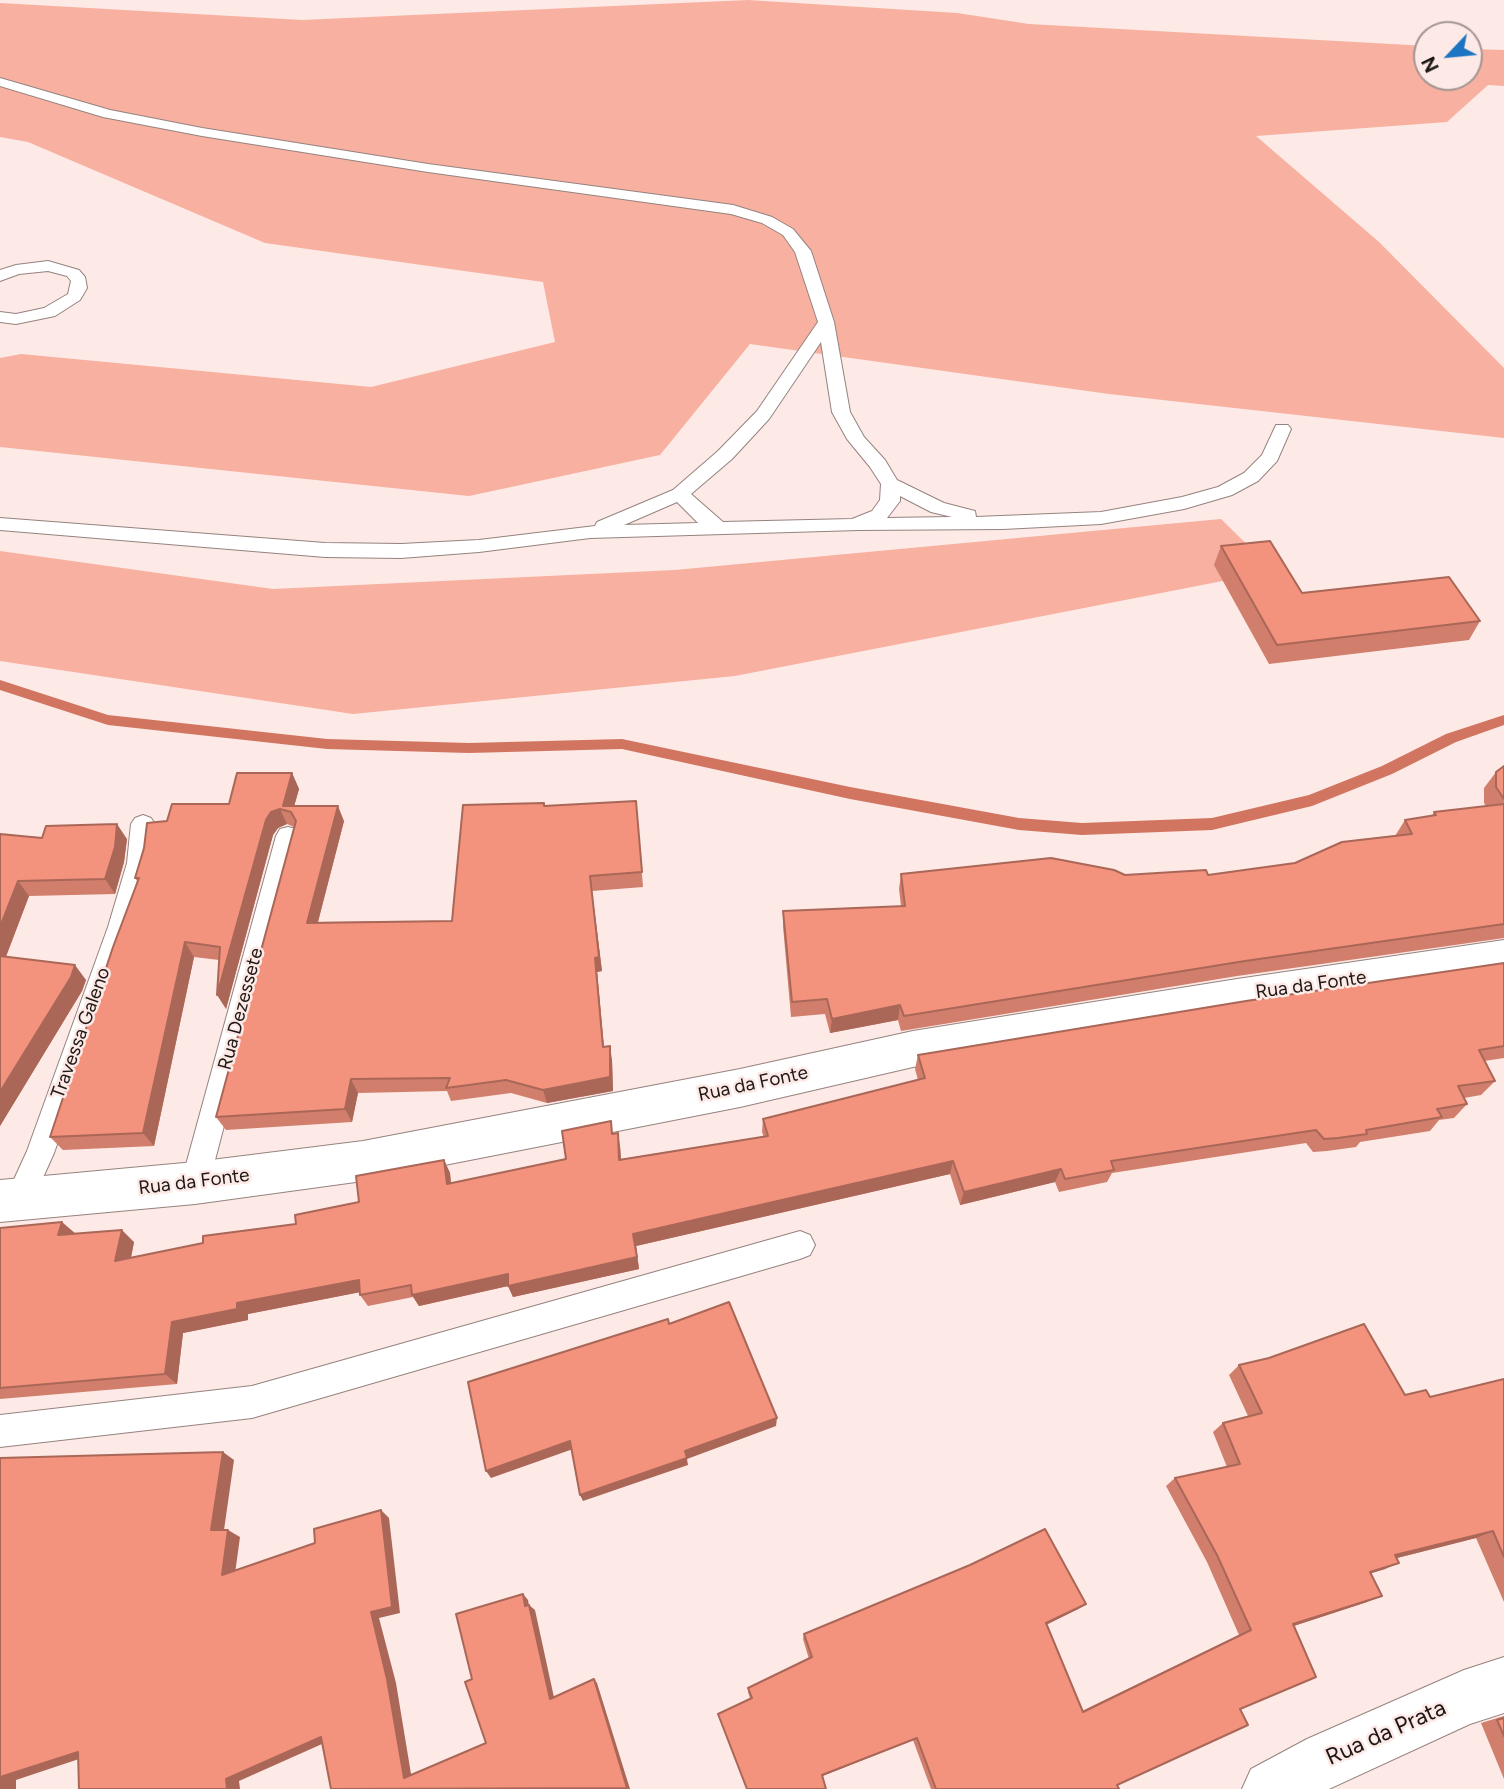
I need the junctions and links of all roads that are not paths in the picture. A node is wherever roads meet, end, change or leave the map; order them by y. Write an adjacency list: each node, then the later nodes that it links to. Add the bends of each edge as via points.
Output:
1 (0, 82): 4 (lane, via 108,114 202,132 733,210 788,232 803,251)
2 (0, 276): 3 (lane, via 32,267 55,267 73,273 79,288 74,297 49,312)
3 (0, 317)
4 (826, 322): 6 (lane, via 841,412); 7 (lane, via 764,415)
5 (1282, 429): 8 (lane, via 1270,457 1251,477 1225,491 1101,518)
6 (890, 484): 8 (lane, via 939,508); 10 (lane, via 890,501 878,515)
7 (681, 494): 11 (lane); 12 (lane)
8 (1003, 523): 10 (lane)
9 (0, 524): 12 (lane, via 325,550 479,546)
10 (854, 525): 11 (lane)
11 (719, 529): 12 (lane)
12 (590, 532)
13 (144, 824): 17 (lane, Travessa Galeno, via 139,863 109,959 40,1153)
14 (288, 836): 16 (lane, Rua Dezessete)
15 (1504, 957): 16 (street, Rua da Fonte, via 1036,1027 363,1161)
16 (195, 1183): 17 (street, Rua da Fonte)
17 (9, 1200)
18 (800, 1245): 19 (lane, via 252,1402)
19 (0, 1431)
20 (1504, 1685): 21 (street, Rua da Prata, via 1327,1759)
21 (1271, 1789)

